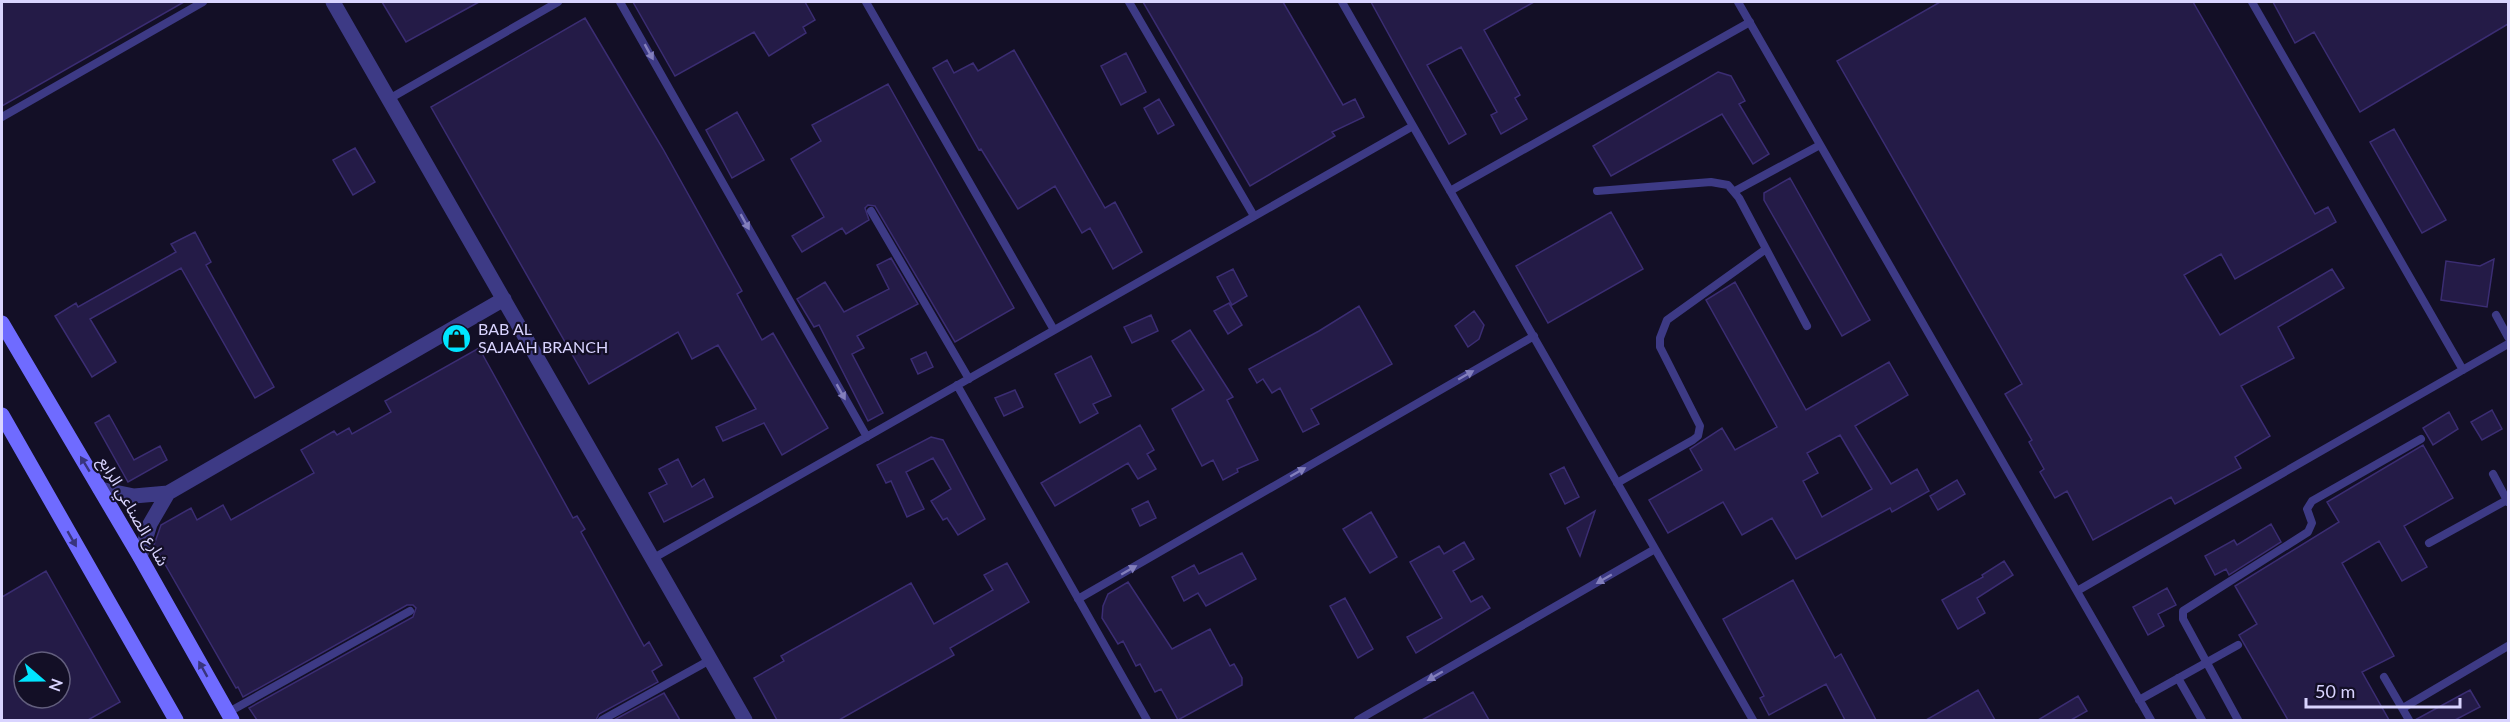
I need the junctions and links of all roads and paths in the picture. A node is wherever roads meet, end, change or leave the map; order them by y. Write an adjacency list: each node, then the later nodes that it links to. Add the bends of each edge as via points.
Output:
1 (203, 2): 12 (lane)
2 (333, 2): 11 (street)
3 (558, 2): 11 (lane)
4 (620, 2): 33 (lane, one-way to 33)
5 (866, 2): 25 (lane)
6 (1129, 2): 19 (lane)
7 (1342, 2): 13 (lane)
8 (1738, 2): 10 (lane)
9 (2252, 2): 29 (lane)
10 (1750, 22): 14 (lane); 16 (lane)
11 (389, 99): 21 (street)
12 (2, 117)
13 (1413, 126): 16 (lane); 19 (lane)
14 (1820, 145): 15 (lane); 44 (lane)
15 (1735, 190): 17 (lane, via 1728,184 1711,182); 20 (lane)
16 (1450, 191): 26 (lane)
17 (1597, 191)
18 (871, 211): 30 (lane)
19 (1254, 216): 25 (lane)
20 (1766, 249): 24 (lane); 36 (lane, via 1667,320 1660,347 1700,432 1693,440)
21 (504, 299): 38 (street); 43 (street)
22 (2496, 315): 27 (lane)
23 (2, 323): 37 (main road, شارع الصناعي الرابع, one-way to 23)
24 (1807, 326)
25 (1054, 330): 30 (lane)
26 (1534, 336): 36 (lane); 45 (lane, one-way to 26)
27 (2508, 337)
28 (2508, 344): 29 (lane)
29 (2463, 370): 44 (lane)
30 (969, 379): 31 (lane)
31 (957, 385): 33 (lane); 45 (lane)
32 (2, 415): 56 (main road, one-way to 56)
33 (867, 437): 43 (lane)
34 (2421, 439): 50 (lane, via 2312,501 2307,509 2310,530 2185,608 2182,619)
35 (2493, 474): 39 (lane)
36 (1617, 483): 41 (lane)
37 (100, 489): 38 (street, via 134,496); 42 (main road, شارع الصناعي الرابع)
38 (168, 493): 42 (street, via 150,524)
39 (2508, 501): 40 (lane)
40 (2429, 543)
41 (1655, 549): 60 (lane, one-way to 60); 61 (lane)
42 (140, 557): 55 (main road, شارع الصناعي الرابع, one-way to 42)
43 (652, 559): 49 (street)
44 (2077, 591): 53 (lane)
45 (1078, 599): 59 (lane)
46 (410, 611): 55 (lane)
47 (2238, 645): 50 (lane)
48 (2508, 646): 54 (lane)
49 (710, 660): 57 (lane); 58 (street)
50 (2207, 663): 52 (lane); 64 (lane)
51 (2384, 677): 54 (lane)
52 (2178, 678): 53 (lane); 63 (lane)
53 (2139, 700): 62 (lane)
54 (2403, 708): 65 (lane)
55 (229, 716)
56 (176, 720)
57 (602, 720)
58 (745, 720)
59 (1147, 720)
60 (1358, 720)
61 (1753, 720)
62 (2151, 720)
63 (2202, 720)
64 (2238, 720)
65 (2409, 720)

